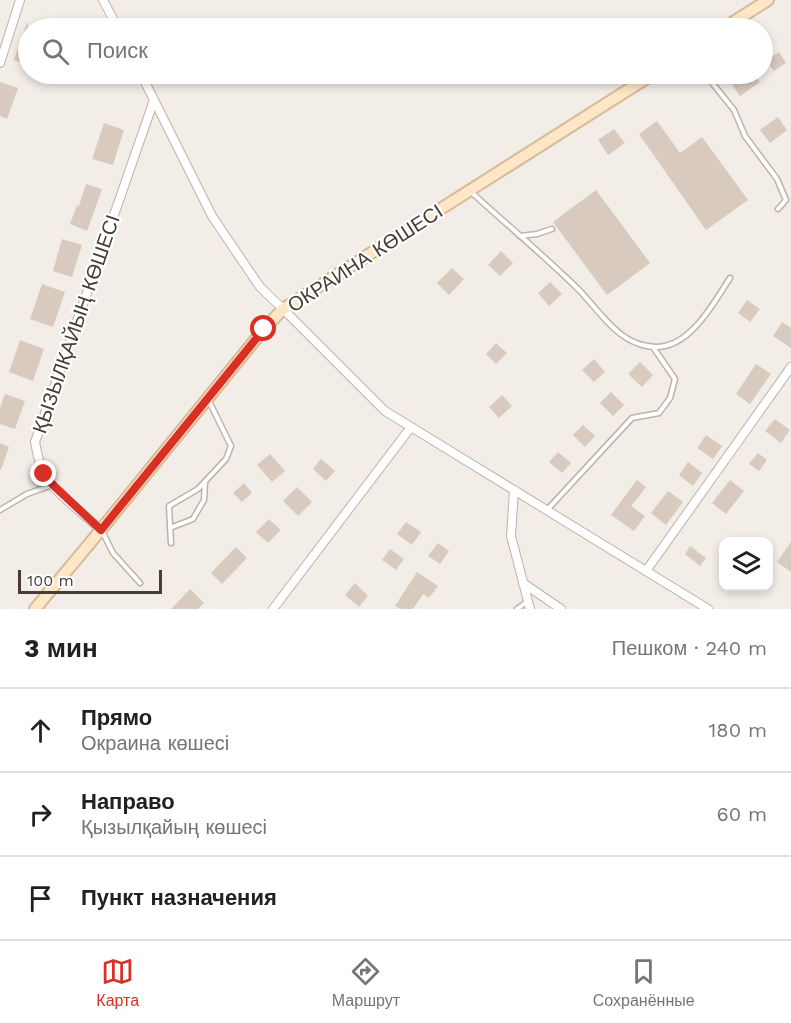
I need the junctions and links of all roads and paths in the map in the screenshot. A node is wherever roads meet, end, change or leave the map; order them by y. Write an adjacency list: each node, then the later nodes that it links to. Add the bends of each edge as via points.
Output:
1 (20, 0): 6 (street)
2 (103, 0): 4 (street)
3 (768, 0): 5 (street)
4 (113, 18)
5 (740, 18)
6 (0, 63)
7 (146, 84): 10 (street)
8 (637, 84): 11 (street, ОКРАИНА КӨШЕСІ)
9 (713, 84): 12 (lane, via 777,179 786,200)
10 (154, 100): 16 (street, via 212,216 260,287); 22 (street, ҚЫЗЫЛҚАЙЫҢ КӨШЕСІ, via 35,442 44,474)
11 (469, 191): 14 (lane); 16 (street, ОКРАИНА КӨШЕСІ)
12 (778, 209)
13 (552, 229): 14 (lane)
14 (520, 236): 17 (lane, via 621,335 635,344)
15 (730, 278): 17 (lane, via 685,336 667,346)
16 (284, 309): 19 (street, ОКРАИНА КӨШЕСІ); 20 (street, via 385,411)
17 (653, 347): 25 (lane, via 675,379 670,398 659,413 632,418)
18 (791, 367): 29 (street)
19 (208, 399): 21 (lane, via 231,446 226,459); 27 (street, ОКРАИНА КӨШЕСІ)
20 (411, 427): 23 (street); 34 (street)
21 (205, 482): 26 (lane, via 204,500 193,519); 26 (lane, via 169,506)
22 (53, 485): 24 (lane); 27 (street, ҚЫЗЫЛҚАЙЫҢ КӨШЕСІ)
23 (514, 490): 25 (street); 31 (street, via 511,536)
24 (0, 510)
25 (547, 510): 29 (street)
26 (170, 528): 28 (lane)
27 (101, 530): 30 (lane, via 113,553); 33 (street, ОКРАИНА КӨШЕСІ)
28 (171, 543)
29 (646, 571): 37 (street)
30 (140, 583)
31 (523, 583): 32 (street); 36 (street)
32 (529, 605): 35 (lane)
33 (35, 609)
34 (273, 609)
35 (517, 609)
36 (561, 609)
37 (708, 609)

